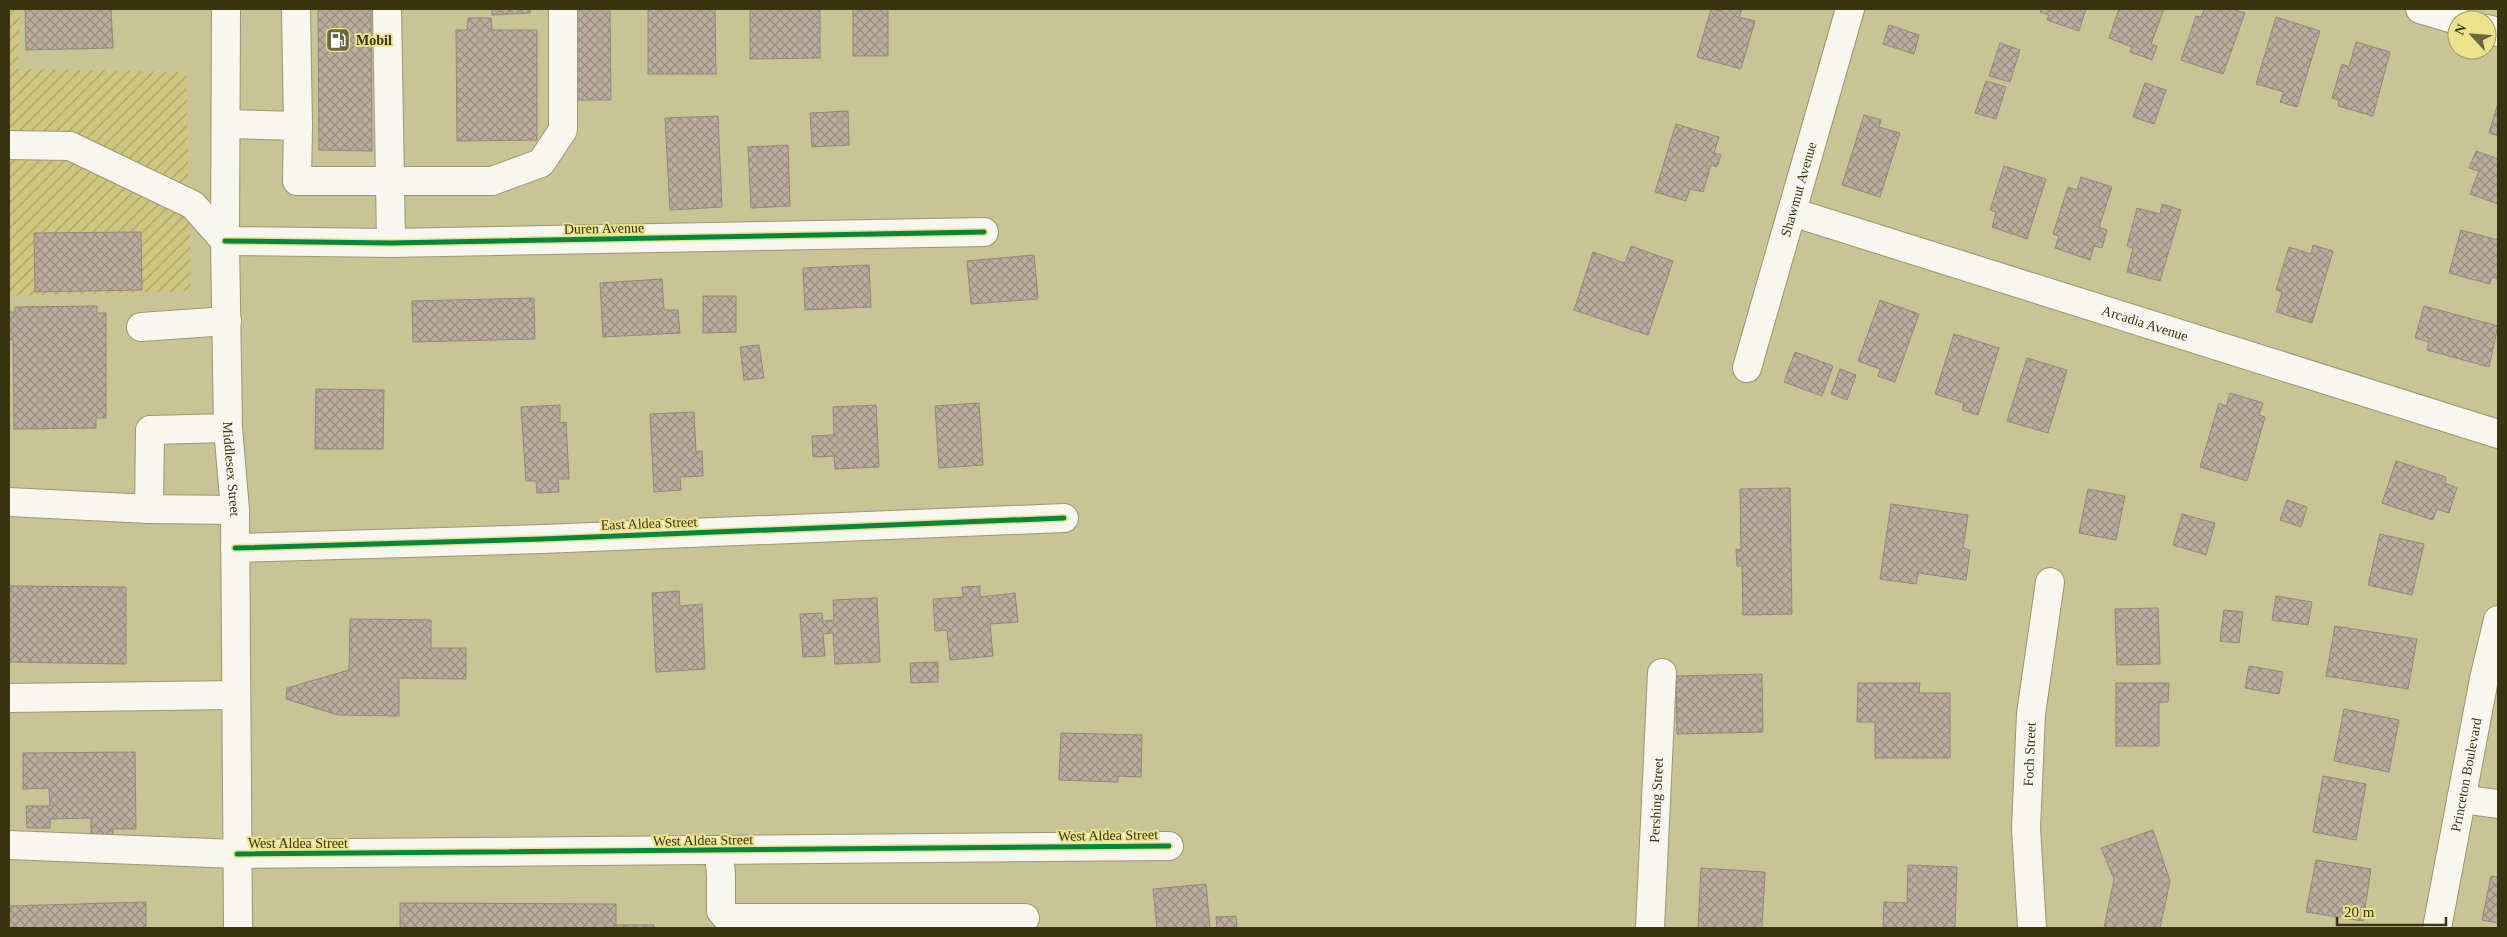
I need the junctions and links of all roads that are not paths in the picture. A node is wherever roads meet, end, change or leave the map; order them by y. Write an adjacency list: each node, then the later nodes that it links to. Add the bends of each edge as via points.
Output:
1 (226, 9): 8 (street, Middlesex Street)
2 (296, 9): 9 (street)
3 (387, 9): 11 (street)
4 (563, 9): 11 (street, via 563,130 541,163 492,180)
5 (1850, 9): 12 (street, Shawmut Avenue)
6 (2420, 9): 7 (street)
7 (2447, 17)
8 (227, 124): 9 (street); 14 (street, Middlesex Street)
9 (298, 126): 11 (street, via 297,181)
10 (9, 145): 14 (street, via 70,146 193,205)
11 (390, 182): 15 (street)
12 (1792, 212): 18 (street, Shawmut Avenue); 20 (street, Arcadia Avenue)
13 (984, 232): 15 (street, Duren Avenue)
14 (225, 241): 15 (street, Duren Avenue); 16 (street, Middlesex Street)
15 (392, 243)
16 (227, 321): 17 (street); 19 (street, Middlesex Street)
17 (142, 326)
18 (1747, 368)
19 (228, 428): 22 (street, via 150,430); 23 (street, Middlesex Street)
20 (2498, 434)
21 (9, 502): 22 (street)
22 (149, 509): 23 (street)
23 (235, 510): 25 (street, Middlesex Street)
24 (1064, 518): 25 (street, East Aldea Street)
25 (235, 548): 29 (street, Middlesex Street)
26 (2050, 582): 40 (street, Foch Street, via 2031,714 2026,828)
27 (2498, 620): 31 (street, Princeton Boulevard)
28 (1662, 673): 39 (street, Pershing Street)
29 (236, 695): 30 (street); 36 (street, Middlesex Street)
30 (9, 698)
31 (2461, 799): 32 (street); 41 (street, Princeton Boulevard)
32 (2498, 804)
33 (9, 845): 36 (street, West Aldea Street)
34 (1169, 846): 35 (street, West Aldea Street)
35 (719, 851): 36 (street, West Aldea Street); 37 (street, via 721,911 727,918)
36 (237, 854): 38 (street, Middlesex Street)
37 (1025, 918)
38 (238, 928)
39 (1650, 928)
40 (2032, 928)
41 (2436, 928)

